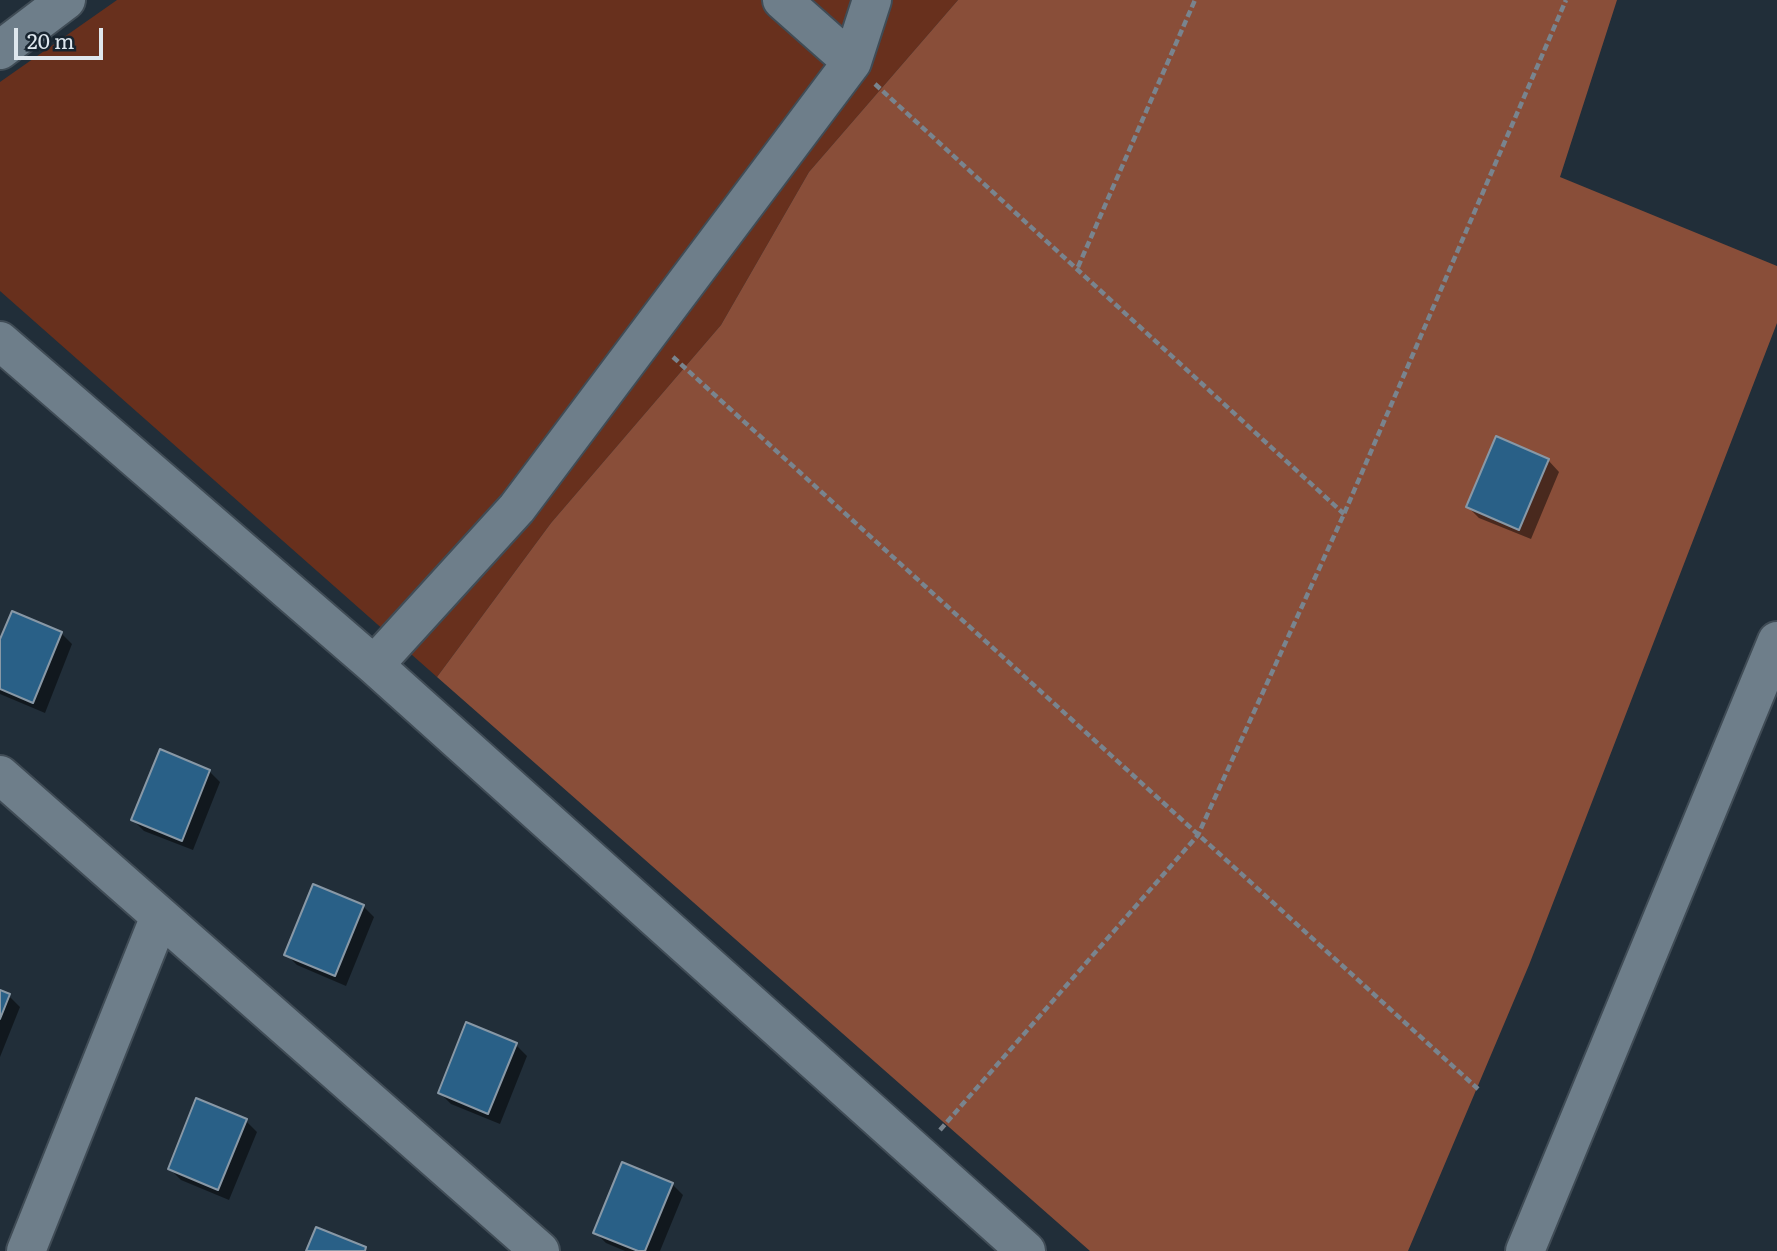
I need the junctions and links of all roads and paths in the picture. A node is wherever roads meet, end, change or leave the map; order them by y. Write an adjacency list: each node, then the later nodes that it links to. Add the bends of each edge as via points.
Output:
1 (66, 0): 6 (street)
2 (782, 0): 7 (street)
3 (872, 0): 7 (street)
4 (1195, 0): 8 (path)
5 (1566, 0): 11 (path)
6 (0, 50)
7 (852, 62): 8 (path); 9 (street)
8 (1078, 267): 11 (path)
9 (647, 334): 13 (street, via 517,508); 15 (path)
10 (0, 341): 13 (street)
11 (1344, 514): 15 (path)
12 (1777, 641): 22 (street)
13 (374, 665): 18 (street)
14 (0, 775): 16 (street)
15 (1198, 835): 17 (path); 18 (path)
16 (160, 916): 19 (street); 20 (street)
17 (1478, 1089)
18 (919, 1154): 21 (street)
19 (26, 1251)
20 (540, 1251)
21 (1026, 1251)
22 (1525, 1251)

